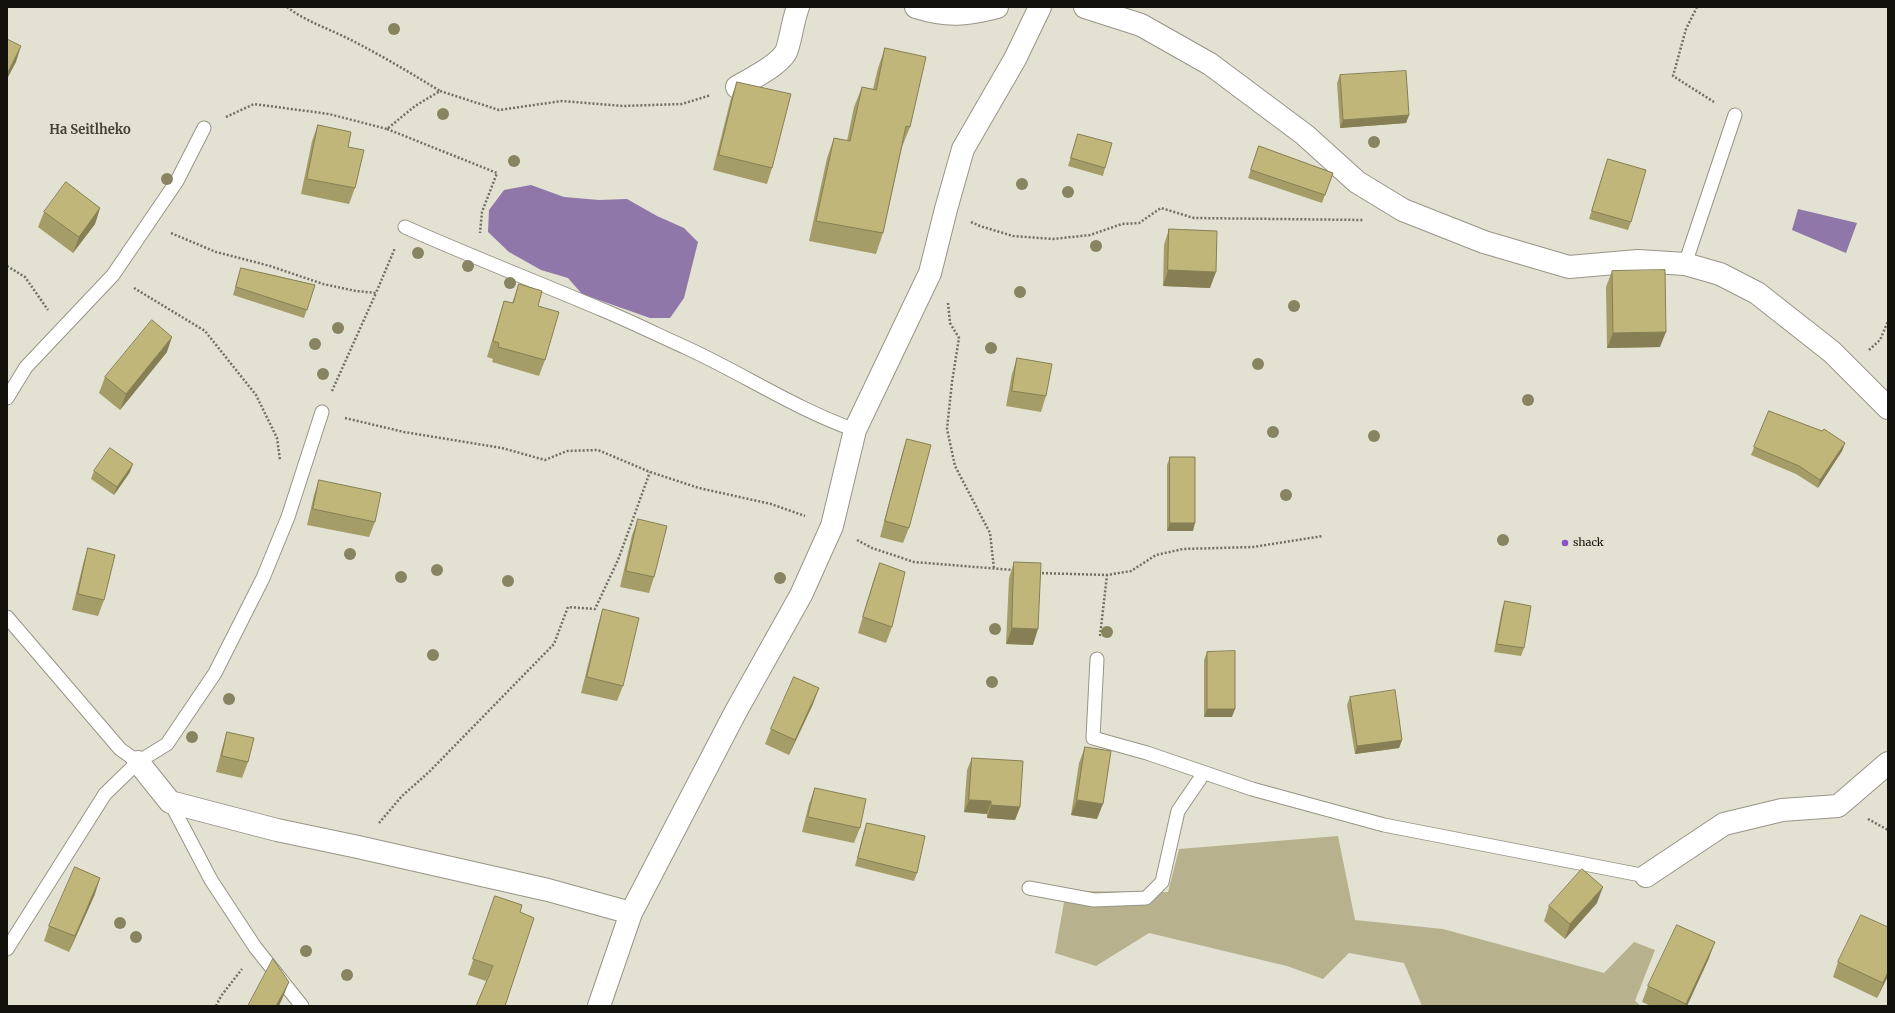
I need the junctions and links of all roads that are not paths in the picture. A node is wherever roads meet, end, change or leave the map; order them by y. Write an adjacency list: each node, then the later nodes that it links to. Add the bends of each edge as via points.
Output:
1 (798, 7): 6 (street, via 786,52 768,69)
2 (916, 7): 3 (street, via 938,13 970,13)
3 (997, 7)
4 (1040, 7): 14 (street, via 1015,59 964,149 930,273)
5 (1085, 7): 10 (street, via 1141,25 1210,64 1305,135 1357,182 1403,210 1484,242 1569,267 1638,261)
6 (737, 87)
7 (1735, 115): 10 (lane)
8 (204, 128): 11 (lane, via 178,181 113,275 26,367)
9 (405, 227): 14 (lane, via 605,311 695,352 819,416)
10 (1685, 264): 12 (street, via 1720,274 1758,293 1832,352)
11 (7, 398)
12 (1888, 408)
13 (322, 412): 17 (lane, via 288,517 263,578 215,673 166,744)
14 (855, 430): 23 (street, via 832,526 801,595 735,713)
15 (7, 617): 17 (lane, via 120,749)
16 (1097, 659): 19 (lane, via 1094,738)
17 (138, 762): 20 (street); 24 (lane, via 105,794)
18 (1888, 763): 21 (street, via 1838,806 1782,810 1724,824)
19 (1204, 773): 21 (lane, via 1252,789 1384,825); 22 (lane, via 1178,811 1162,882 1146,898 1094,900)
20 (170, 802): 23 (street, via 277,830 548,890); 25 (lane, via 211,880 255,947)
21 (1646, 876)
22 (1029, 888)
23 (631, 913): 26 (street)
24 (7, 949)
25 (302, 1006)
26 (599, 1006)

